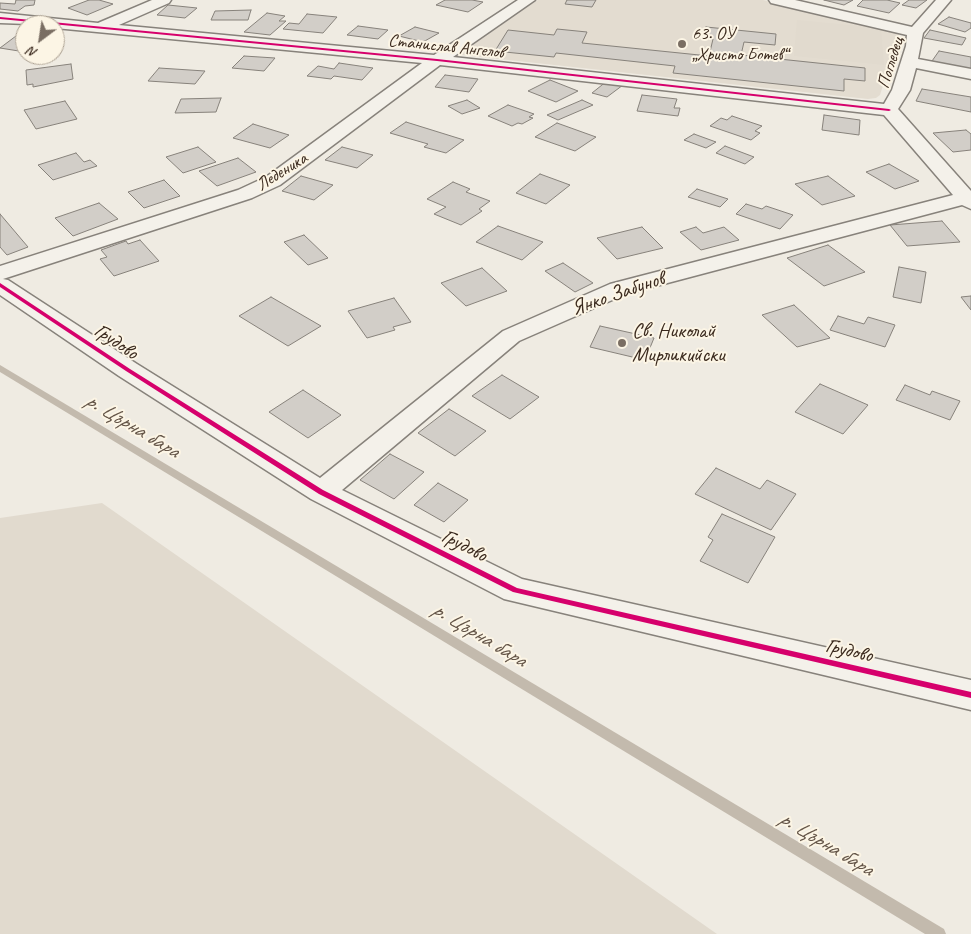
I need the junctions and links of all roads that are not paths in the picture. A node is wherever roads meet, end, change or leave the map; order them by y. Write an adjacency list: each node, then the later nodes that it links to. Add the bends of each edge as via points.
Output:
1 (164, 0): 6 (street)
2 (528, 0): 8 (street, Леденика)
3 (776, 0): 7 (street)
4 (944, 0): 7 (street, Погледец)
5 (4, 22): 6 (street, Станислав Ангелов)
6 (98, 28): 8 (street, Станислав Ангелов)
7 (915, 32): 9 (street, Погледец)
8 (437, 60): 11 (street, Станислав Ангелов); 13 (street, Леденика, via 273,181 245,194)
9 (911, 62): 10 (street); 11 (street, Погледец, via 901,90)
10 (971, 74)
11 (889, 110): 12 (street, Погледец)
12 (968, 201): 15 (street, Янко Забунов, via 618,289 510,336)
13 (0, 273)
14 (0, 285): 15 (street, Грудово)
15 (321, 492): 16 (street, Грудово, via 515,590)
16 (971, 696)

